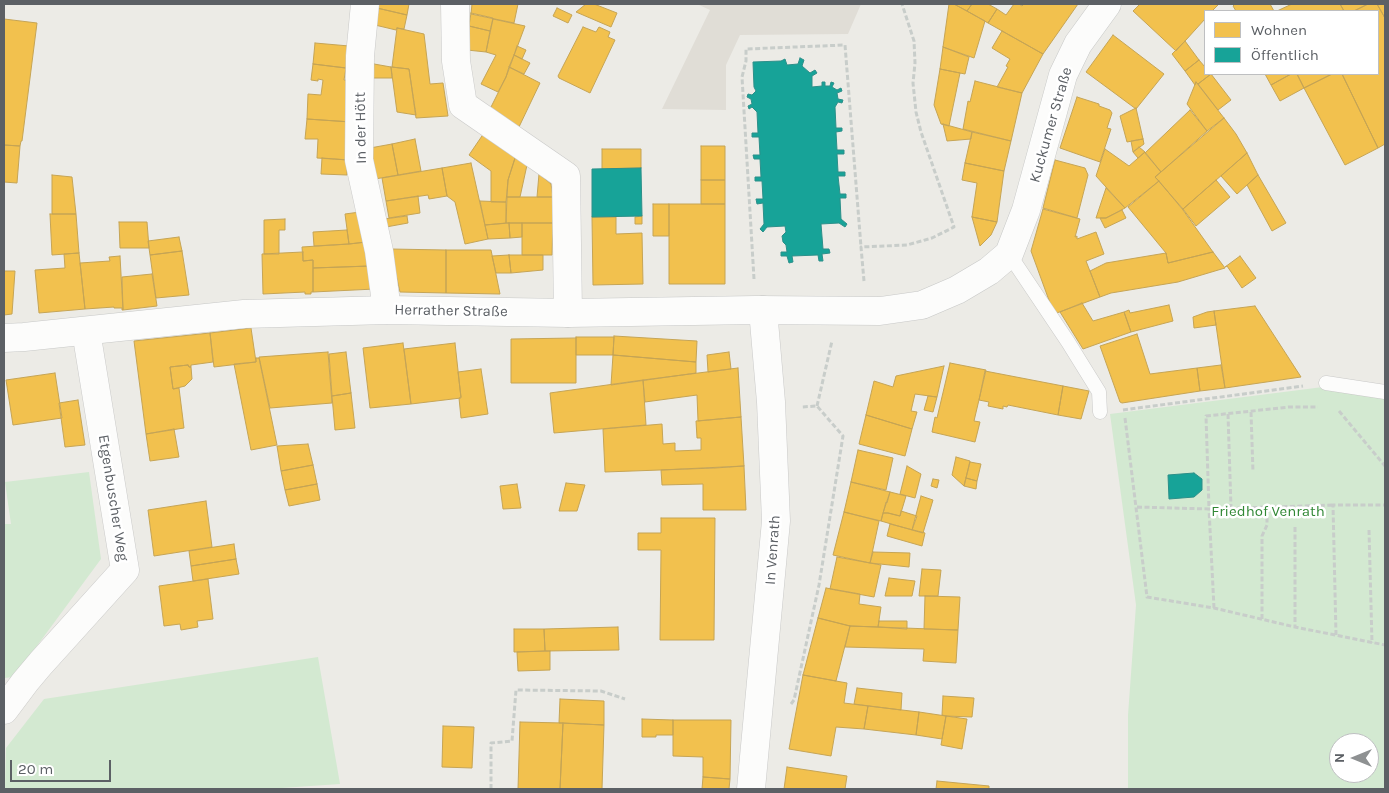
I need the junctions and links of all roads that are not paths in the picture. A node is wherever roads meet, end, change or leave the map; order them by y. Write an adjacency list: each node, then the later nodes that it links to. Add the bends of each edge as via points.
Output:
1 (365, 4): 6 (street, In der Hött, via 360,56 359,160 379,251)
2 (455, 4): 8 (street, via 456,61 463,105 566,176)
3 (1108, 4): 4 (street, Kuckumer Straße, via 1078,44 1063,75 1026,210)
4 (1009, 254): 5 (street, Kuckumer Straße, via 989,271 957,290 922,305); 13 (lane, via 1099,392)
5 (900, 309): 7 (street, Herrather Straße)
6 (387, 310): 8 (street, Herrather Straße); 9 (street, Herrather Straße, via 244,314)
7 (759, 310): 8 (street, Herrather Straße); 15 (street, In Venrath, via 771,408 776,521)
8 (568, 313)
9 (86, 331): 10 (street, Herrather Straße); 14 (street, Etgenbuscher Weg, via 126,570 41,663)
10 (4, 338)
11 (1326, 383): 12 (lane)
12 (1385, 392)
13 (1100, 412)
14 (4, 710)
15 (751, 789)

